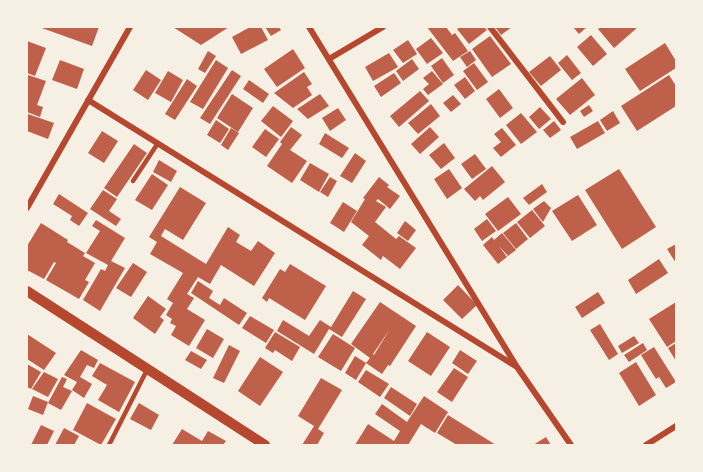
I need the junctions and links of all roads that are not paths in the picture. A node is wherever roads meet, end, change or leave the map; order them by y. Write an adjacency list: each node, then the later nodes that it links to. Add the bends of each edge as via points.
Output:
1 (130, 27): 6 (street)
2 (309, 27): 5 (street)
3 (383, 27): 5 (street)
4 (490, 27): 7 (street)
5 (329, 59): 12 (street)
6 (88, 100): 8 (street); 10 (street)
7 (563, 122)
8 (159, 144): 9 (lane); 12 (street)
9 (134, 181)
10 (27, 208)
11 (27, 291): 13 (street)
12 (517, 366): 17 (street)
13 (147, 369): 15 (lane); 16 (street)
14 (676, 426): 18 (street)
15 (109, 445)
16 (265, 445)
17 (571, 445)
18 (646, 445)

